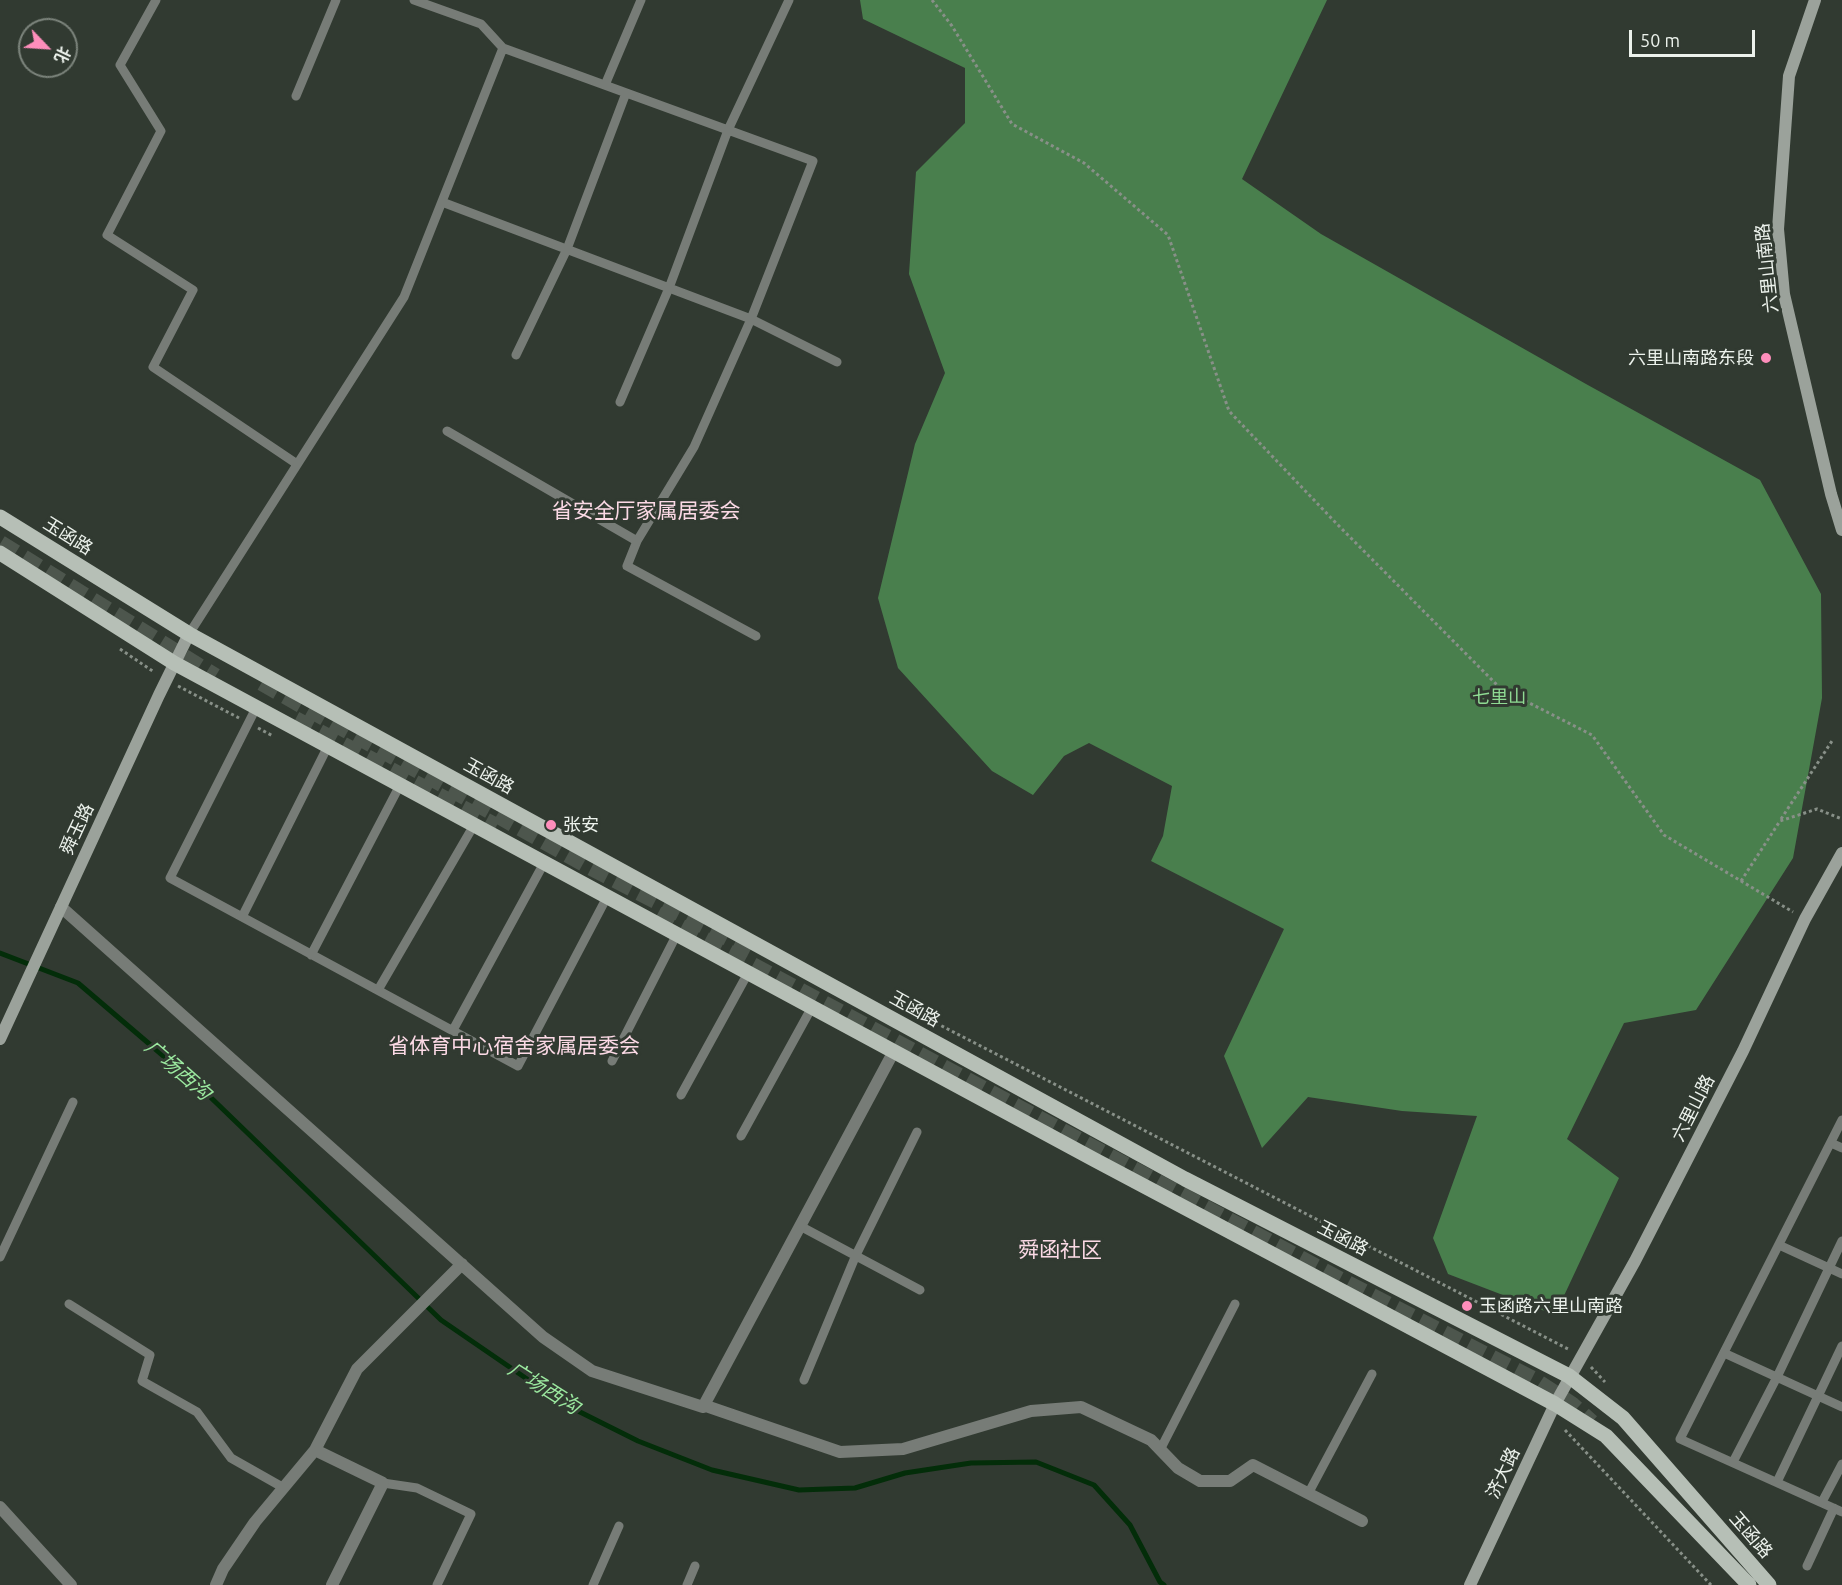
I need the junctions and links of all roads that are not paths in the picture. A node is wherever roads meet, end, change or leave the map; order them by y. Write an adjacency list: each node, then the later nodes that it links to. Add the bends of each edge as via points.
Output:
1 (156, 0): 20 (lane, via 120,65 161,131 107,235 194,290 153,367)
2 (336, 0): 10 (lane)
3 (414, 0): 7 (lane, via 481,24)
4 (641, 0): 8 (lane)
5 (789, 0): 11 (lane)
6 (1815, 0): 22 (main road, 六里山南路, via 1790,76 1778,229 1784,294)
7 (503, 48): 8 (lane); 12 (lane)
8 (605, 85): 9 (lane)
9 (626, 93): 11 (lane); 13 (lane)
10 (296, 96)
11 (728, 130): 14 (lane); 15 (lane, via 813,161)
12 (442, 202): 13 (lane); 20 (lane, via 404,297)
13 (567, 249): 14 (lane); 16 (lane)
14 (669, 288): 15 (lane); 18 (lane)
15 (751, 319): 17 (lane); 23 (lane, via 694,447)
16 (516, 355)
17 (837, 362)
18 (620, 402)
19 (447, 431): 23 (lane)
20 (297, 464): 25 (lane)
21 (0, 516): 25 (main road, 玉函路)
22 (1842, 530)
23 (637, 541): 26 (lane, via 627,566)
24 (0, 553): 27 (main road, 玉函路)
25 (189, 634): 27 (main road, 舜玉路); 67 (main road, 玉函路, via 1175,1174)
26 (756, 636)
27 (174, 663): 28 (main road, 玉函路); 35 (main road, 舜玉路)
28 (256, 708): 29 (main road, 玉函路); 36 (lane, via 170,878)
29 (328, 746): 30 (main road, 玉函路); 36 (lane)
30 (400, 785): 31 (main road, 玉函路); 38 (lane)
31 (474, 825): 33 (main road, 玉函路); 40 (lane)
32 (1842, 853): 67 (main road, 六里山路, via 1805,919 1657,1219)
33 (544, 863): 34 (main road, 玉函路); 42 (lane)
34 (607, 897): 37 (main road, 玉函路); 42 (lane, via 518,1066)
35 (61, 907): 43 (main road, 舜玉路); 58 (street)
36 (242, 917): 38 (lane)
37 (677, 934): 39 (main road, 玉函路); 45 (lane)
38 (311, 955): 40 (lane)
39 (748, 973): 41 (main road, 玉函路); 46 (lane)
40 (378, 990): 42 (lane)
41 (812, 1007): 44 (main road, 玉函路); 50 (lane)
42 (453, 1030)
43 (0, 1039)
44 (894, 1051): 53 (street); 71 (main road, 玉函路)
45 (612, 1060)
46 (681, 1095)
47 (73, 1102): 57 (lane)
48 (1842, 1120): 51 (lane)
49 (918, 1132): 56 (lane)
50 (741, 1136)
51 (1831, 1143): 52 (lane); 55 (lane)
52 (1842, 1148)
53 (800, 1226): 56 (lane); 58 (street, via 703,1407 592,1371 543,1337)
54 (1842, 1241): 59 (lane)
55 (1779, 1245): 59 (lane); 65 (lane)
56 (856, 1255): 61 (lane); 69 (lane)
57 (0, 1257)
58 (462, 1264): 74 (street, via 357,1369)
59 (1829, 1268): 60 (lane); 68 (lane)
60 (1842, 1274)
61 (920, 1290)
62 (69, 1304): 80 (lane, via 150,1356 142,1381 196,1412 231,1458)
63 (1235, 1304): 75 (lane)
64 (1842, 1346): 70 (lane)
65 (1724, 1353): 68 (lane); 76 (lane, via 1680,1439)
66 (1372, 1374): 81 (lane)
67 (1569, 1376): 71 (main road, 济大路); 97 (main road, 玉函路, via 1623,1418)
68 (1777, 1377): 70 (lane); 76 (lane)
69 (804, 1380)
70 (1817, 1396): 73 (lane); 78 (lane)
71 (1555, 1404): 95 (main road, 济大路); 96 (main road, 玉函路, via 1606,1436)
72 (709, 1407): 75 (street, via 840,1452 903,1449 1031,1411 1081,1407 1151,1440)
73 (1842, 1407)
74 (315, 1450): 79 (street); 80 (street)
75 (1160, 1450): 81 (street, via 1178,1468 1200,1481 1230,1481 1253,1465)
76 (1733, 1462): 78 (lane)
77 (1842, 1464): 82 (lane)
78 (1777, 1482): 82 (lane)
79 (383, 1483): 91 (street); 92 (lane, via 417,1488 471,1514)
80 (284, 1488): 90 (street, via 229,1559)
81 (1308, 1494): 85 (street)
82 (1822, 1502): 84 (lane)
83 (0, 1507): 89 (street)
84 (1838, 1510): 88 (lane)
85 (1362, 1521)
86 (619, 1526): 93 (lane)
87 (695, 1566): 94 (lane)
88 (1807, 1566)
89 (71, 1585)
90 (216, 1585)
91 (332, 1585)
92 (437, 1585)
93 (593, 1585)
94 (687, 1585)
95 (1470, 1585)
96 (1749, 1585)
97 (1769, 1585)

